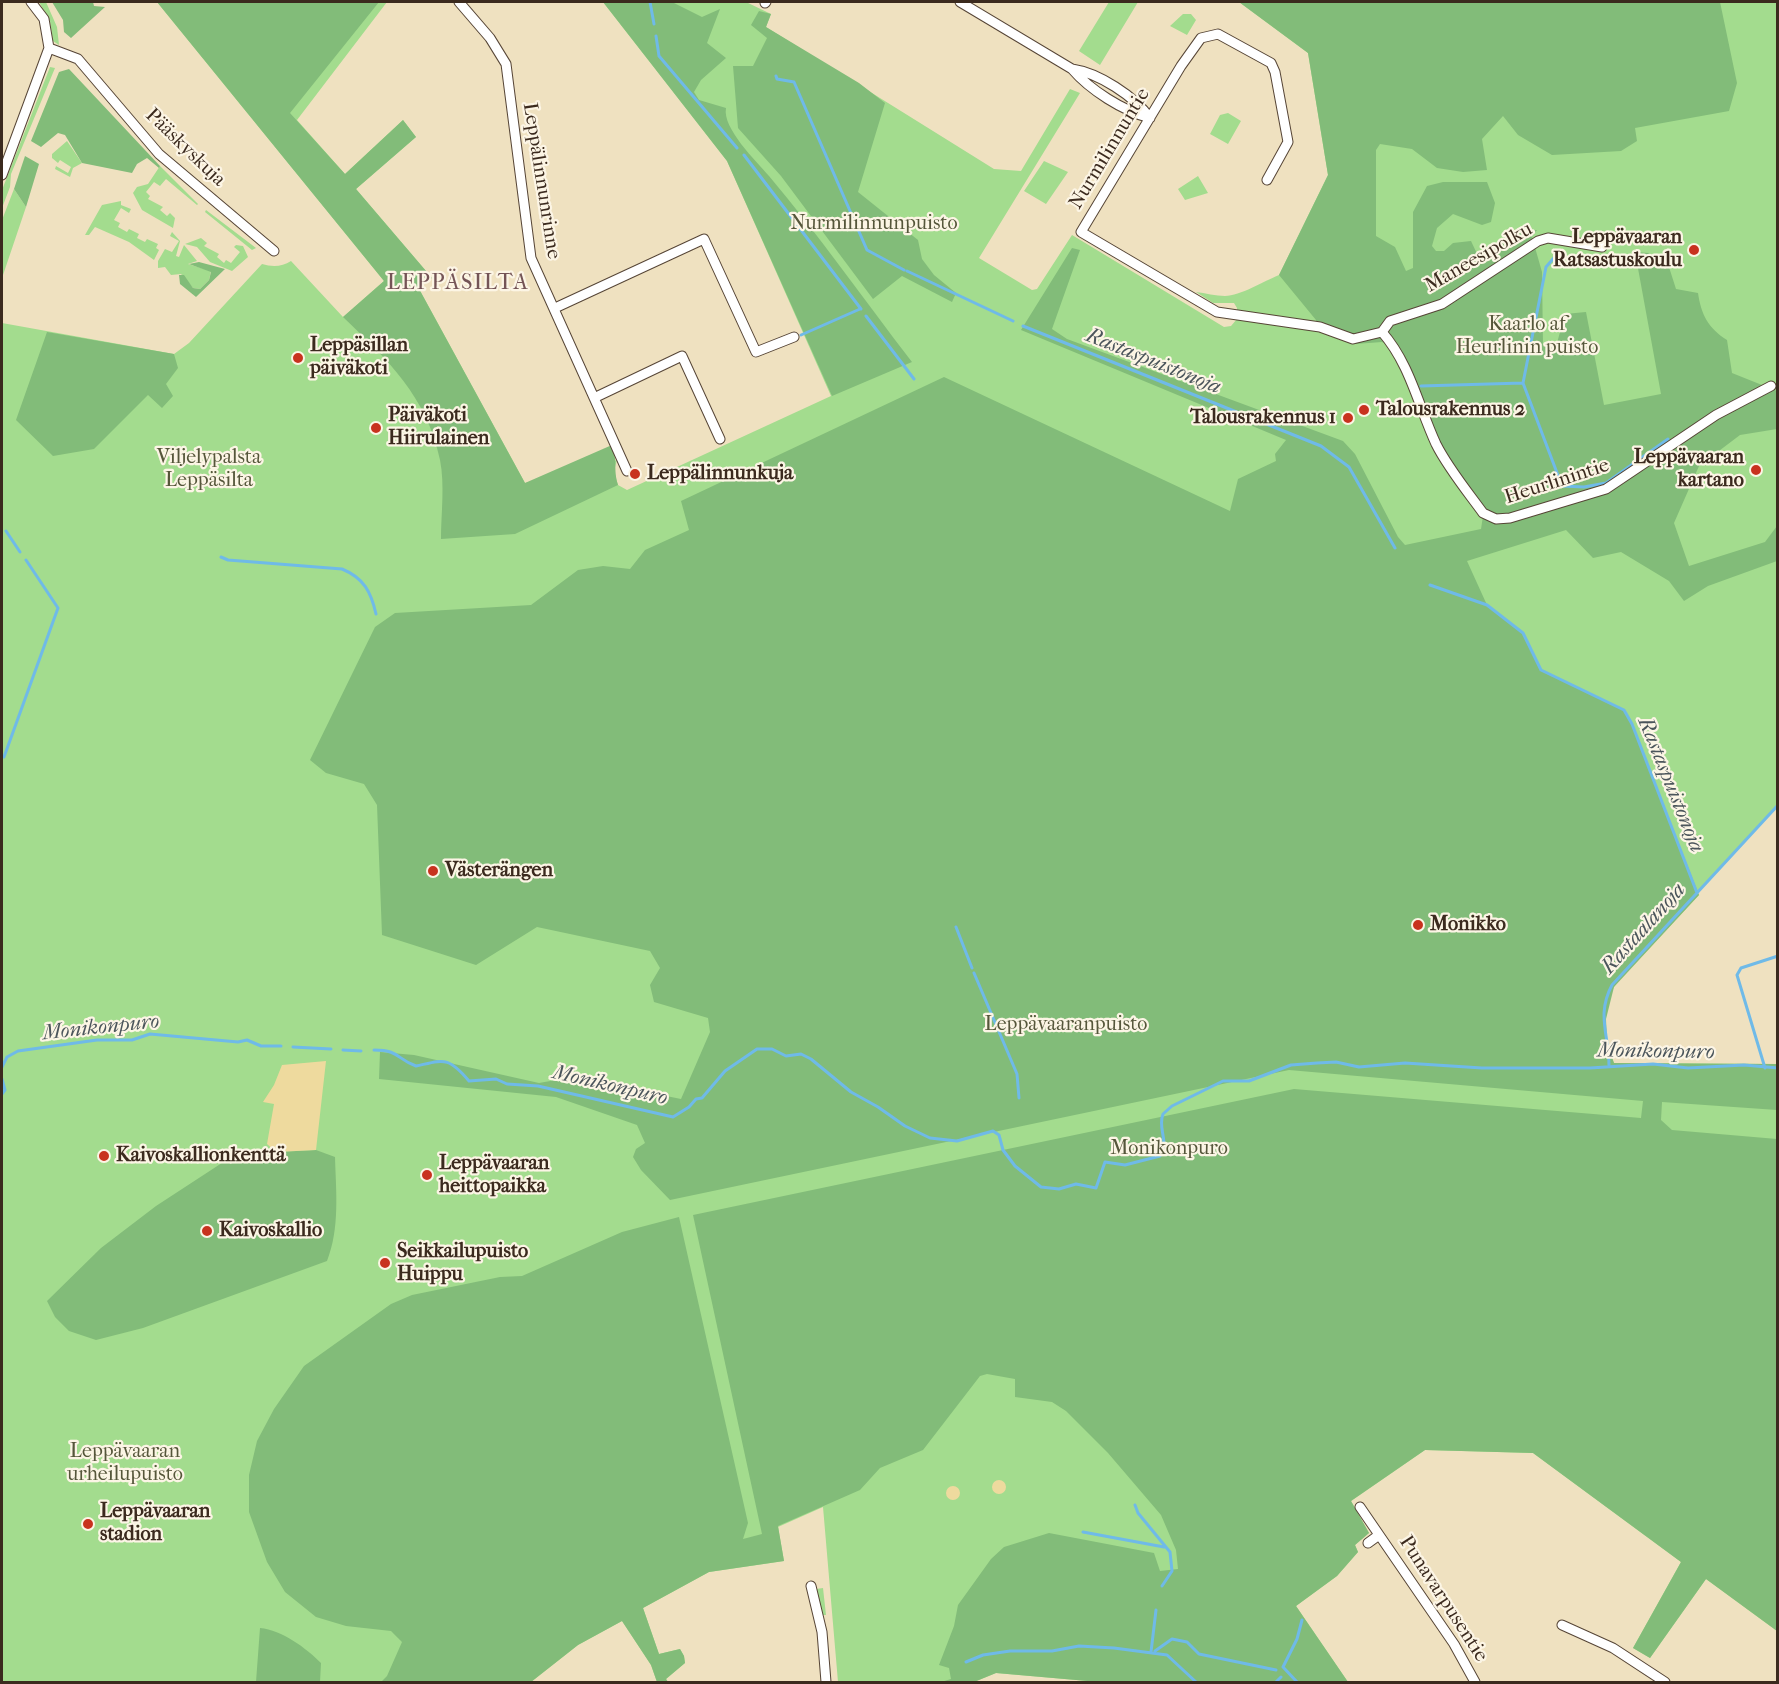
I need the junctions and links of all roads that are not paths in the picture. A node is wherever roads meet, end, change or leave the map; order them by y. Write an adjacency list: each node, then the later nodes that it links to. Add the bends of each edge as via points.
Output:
1 (31, 2): 4 (street, via 44,19)
2 (459, 2): 10 (street, Leppälinnunrinne, via 506,64 530,253)
3 (960, 2): 5 (street, via 1072,69 1087,71 1141,105)
4 (49, 48): 6 (street); 9 (street, Pääskyskuja, via 78,58 159,154)
5 (1150, 118): 7 (street, Nurmilinnuntie, via 1201,38 1218,34 1271,64 1277,76 1288,142); 11 (street, Nurmilinnuntie, via 1081,232 1207,309 1320,327 1353,339)
6 (2, 175)
7 (1267, 180)
8 (1602, 247): 11 (street, Maneesipolku, via 1548,238 1538,241 1442,304 1390,321)
9 (274, 251)
10 (555, 308): 12 (street, via 705,239 756,352); 14 (street, Leppälinnunrinne)
11 (1382, 332): 13 (street, Heurlinintie, via 1407,371 1446,460 1483,513 1496,519 1605,489 1716,415)
12 (794, 337)
13 (1771, 386)
14 (596, 397): 15 (street, via 682,356); 16 (street, Leppälinnunrinne)
15 (720, 439)
16 (627, 471)
17 (1360, 1507): 18 (street, Punavarpusentie)
18 (1379, 1535): 19 (street, Punavarpusentie); 23 (street, Punavarpusentie, via 1454,1644)
19 (1368, 1543)
20 (811, 1586): 22 (street, via 822,1632)
21 (1562, 1625): 24 (street, via 1613,1648)
22 (826, 1683)
23 (1475, 1683)
24 (1665, 1683)

